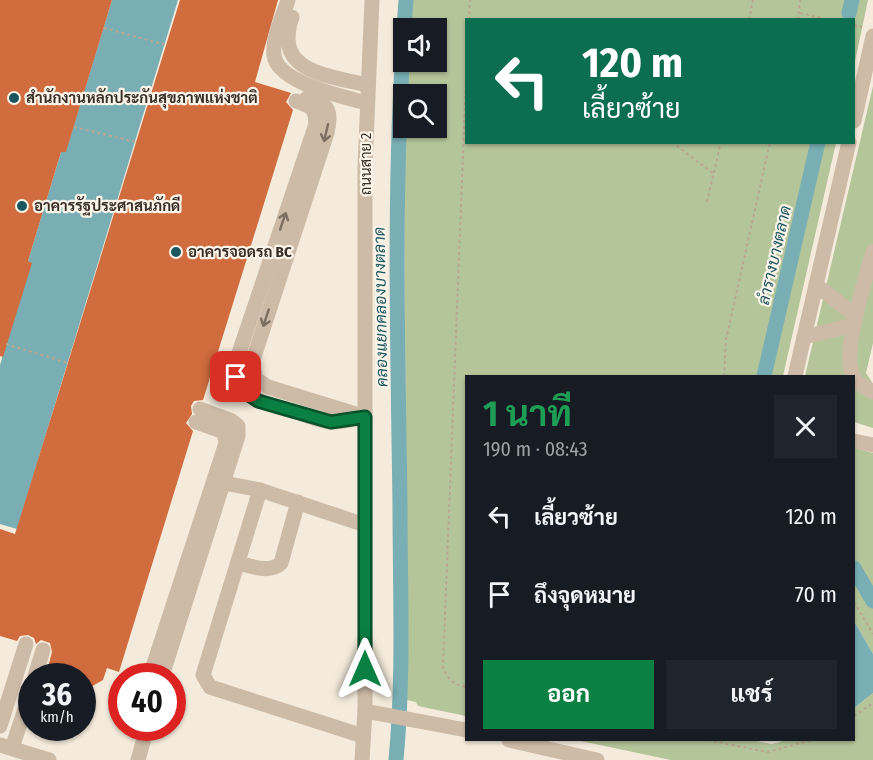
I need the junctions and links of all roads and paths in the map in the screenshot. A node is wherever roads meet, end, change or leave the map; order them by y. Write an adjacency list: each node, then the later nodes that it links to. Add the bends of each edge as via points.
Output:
1 (288, 0): 16 (street, via 276,35 274,53)
2 (298, 0): 15 (street, via 286,42)
3 (372, 0): 17 (street, ถนนสาย 2)
4 (470, 0): 8 (path)
5 (753, 0): 9 (path)
6 (800, 0): 7 (path)
7 (800, 13): 10 (path); 11 (path)
8 (469, 18)
9 (749, 18)
10 (799, 18)
11 (821, 18)
12 (104, 28): 14 (path)
13 (873, 36): 20 (street)
14 (166, 45)
15 (291, 55): 16 (street); 17 (street, via 309,69)
16 (279, 69): 18 (street, via 303,83)
17 (367, 85): 18 (street, ถนนสาย 2)
18 (366, 103): 42 (street, ถนนสาย 2)
19 (465, 104): 57 (path, via 443,667 447,678)
20 (855, 117)
21 (74, 127): 22 (path)
22 (136, 142)
23 (675, 144): 27 (path)
24 (721, 144): 27 (path)
25 (770, 144): 35 (path, via 726,340)
26 (849, 144): 30 (street)
27 (714, 174): 28 (path)
28 (707, 202)
29 (873, 251): 31 (street)
30 (816, 285): 31 (street); 32 (street)
31 (855, 321): 32 (street); 37 (street, via 849,367)
32 (804, 337): 36 (street)
33 (6, 344): 34 (path)
34 (68, 363)
35 (724, 375)
36 (795, 375)
37 (852, 375)
38 (256, 379): 40 (street); 40 (street, one-way to 38, via 235,367 316,124 312,106 297,98 327,108 329,123 254,355); 42 (street, via 268,387)
39 (855, 380): 41 (street)
40 (245, 392): 42 (street, via 258,401 331,422)
41 (873, 392)
42 (365, 417): 48 (street, ถนนสาย 2)
43 (855, 441): 44 (street)
44 (873, 445)
45 (224, 483): 46 (street); 55 (street, via 238,426 232,421 198,416 224,432 226,443); 56 (street)
46 (260, 490): 47 (street); 49 (street)
47 (298, 502): 48 (street); 49 (street, via 281,563 269,569)
48 (365, 525): 59 (street, ถนนสาย 2)
49 (238, 563): 64 (street, via 203,675 205,683)
50 (855, 604): 51 (path)
51 (873, 634)
52 (26, 644): 62 (street)
53 (43, 650): 54 (street)
54 (39, 663)
55 (154, 663)
56 (166, 663)
57 (465, 687)
58 (873, 703): 60 (path)
59 (365, 711): 63 (street); 64 (street, ถนนสาย 2)
60 (855, 715)
61 (18, 720): 69 (street)
62 (0, 726)
63 (465, 730)
64 (363, 736): 72 (street, ถนนสาย 2)
65 (143, 741): 71 (street)
66 (513, 741): 73 (street)
67 (713, 741): 68 (path, via 767,752)
68 (808, 741)
69 (6, 747): 70 (street)
70 (49, 760)
71 (138, 760)
72 (362, 760)
73 (597, 760)

